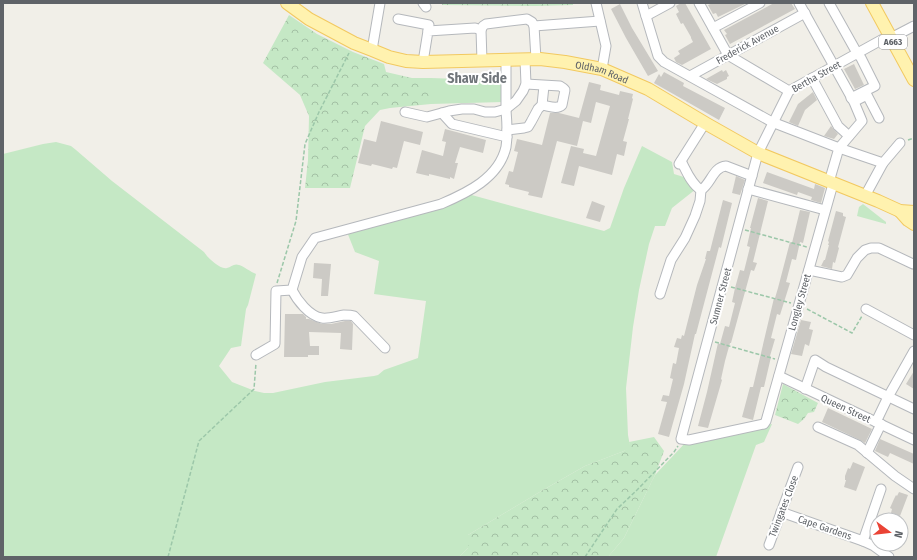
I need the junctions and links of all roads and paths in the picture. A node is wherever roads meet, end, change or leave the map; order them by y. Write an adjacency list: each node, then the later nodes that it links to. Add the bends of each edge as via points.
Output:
1 (287, 3): 21 (main road, Oldham Road, via 309,19)
2 (380, 3): 22 (street)
3 (596, 3): 14 (street)
4 (642, 3): 12 (street)
5 (670, 3): 12 (street)
6 (700, 3): 17 (street)
7 (760, 3): 17 (street)
8 (799, 3): 11 (street)
9 (829, 3): 23 (street)
10 (872, 3): 20 (main road, A663)
11 (805, 13): 24 (street, Frederick Avenue); 29 (street)
12 (646, 16): 31 (street, via 660,59)
13 (398, 19): 19 (street, via 429,25)
14 (600, 21): 15 (street); 30 (street, via 606,46)
15 (534, 26): 18 (street, via 527,19 486,24); 25 (street)
16 (914, 26): 20 (street, Bertha Street)
17 (713, 28): 24 (street)
18 (481, 30): 19 (street, via 475,28); 27 (street)
19 (428, 31): 28 (street)
20 (887, 38): 23 (street, Bertha Street); 33 (main road, A663)
21 (354, 43): 22 (main road, Oldham Road); 66 (path, via 318,112 305,144 296,221)
22 (372, 50): 28 (main road, Oldham Road, via 406,61)
23 (857, 53): 29 (street, Bertha Street); 37 (street, via 875,86)
24 (728, 55): 31 (street, Frederick Avenue); 36 (street)
25 (531, 59): 26 (main road, Oldham Road); 30 (main road, Oldham Road); 34 (street)
26 (506, 60): 27 (main road, Oldham Road); 39 (street)
27 (482, 61): 28 (main road, Oldham Road)
28 (423, 62)
29 (833, 66): 32 (street, Bertha Street); 37 (street)
30 (602, 69): 44 (main road, Oldham Road, via 648,89)
31 (690, 76): 43 (street)
32 (812, 78): 36 (street, Bertha Street); 46 (street, via 838,126)
33 (914, 80)
34 (526, 84): 35 (street); 39 (street, via 516,101)
35 (544, 86): 38 (street); 38 (street, via 562,87 565,92 561,107)
36 (788, 91): 43 (street, Bertha Street)
37 (852, 100): 42 (street, via 867,95); 46 (street, via 862,121)
38 (542, 105): 45 (street, via 528,127)
39 (506, 109): 41 (street, via 495,112 462,109); 45 (street)
40 (406, 112): 41 (street, via 427,117)
41 (442, 113): 45 (street, via 452,124)
42 (879, 118)
43 (772, 122): 48 (street); 49 (street, Bertha Street)
44 (705, 123): 49 (main road, Oldham Road); 54 (street, via 680,162)
45 (507, 133): 65 (street, via 502,158 489,176 459,196 441,204 315,238 302,257)
46 (849, 136): 48 (street)
47 (900, 143): 50 (street)
48 (839, 148): 50 (street); 52 (street, Longley Street)
49 (758, 153): 51 (street, Sumner Street); 52 (main road, Oldham Road)
50 (883, 163): 55 (street)
51 (752, 176): 53 (street, Sumner Street); 54 (street, via 726,166 719,167)
52 (831, 183): 55 (main road, Oldham Road); 56 (street, Longley Street)
53 (748, 189): 56 (street); 60 (street, Sumner Street)
54 (701, 190): 67 (street, via 695,216 671,260)
55 (866, 196): 57 (main road, Oldham Road)
56 (825, 210): 61 (street, Longley Street)
57 (900, 211): 58 (main road, Oldham Road); 59 (main road, Oldham Road)
58 (914, 212)
59 (914, 224)
60 (738, 228): 61 (path); 64 (street, Sumner Street)
61 (815, 248): 63 (street, Longley Street)
62 (914, 264): 63 (street, via 879,248 871,248 857,258 847,275 842,277)
63 (809, 270): 68 (street, Longley Street)
64 (722, 284): 68 (path); 71 (street, Sumner Street)
65 (292, 290): 66 (street); 72 (street, via 305,308 321,318 354,316)
66 (276, 291): 74 (street, via 275,344)
67 (660, 294)
68 (799, 305): 69 (path, via 852,333); 75 (street, Longley Street)
69 (866, 310): 70 (street)
70 (914, 335)
71 (708, 340): 75 (path); 83 (street, Sumner Street)
72 (385, 348)
73 (914, 351): 76 (street)
74 (256, 355): 92 (path, via 254,389 199,441)
75 (783, 361): 77 (street, Longley Street)
76 (911, 364): 79 (street)
77 (779, 376): 78 (street, Queen Street); 83 (street, Longley Street, via 764,424 690,440)
78 (805, 389): 79 (street, via 815,360); 81 (street, Queen Street)
79 (888, 397): 80 (street); 81 (street)
80 (914, 408)
81 (878, 423): 84 (street, Queen Street); 85 (street)
82 (818, 427): 85 (street, via 858,445)
83 (682, 439): 93 (path, via 674,452 617,509)
84 (914, 440)
85 (867, 453): 88 (street)
86 (798, 467): 89 (street, Twingates Close)
87 (881, 489): 90 (street)
88 (914, 489)
89 (781, 512): 90 (street, Cape Gardens); 91 (street, Twingates Close)
90 (863, 541): 94 (street, Cape Gardens)
91 (768, 545)
92 (168, 557)
93 (585, 557)
94 (889, 557)

